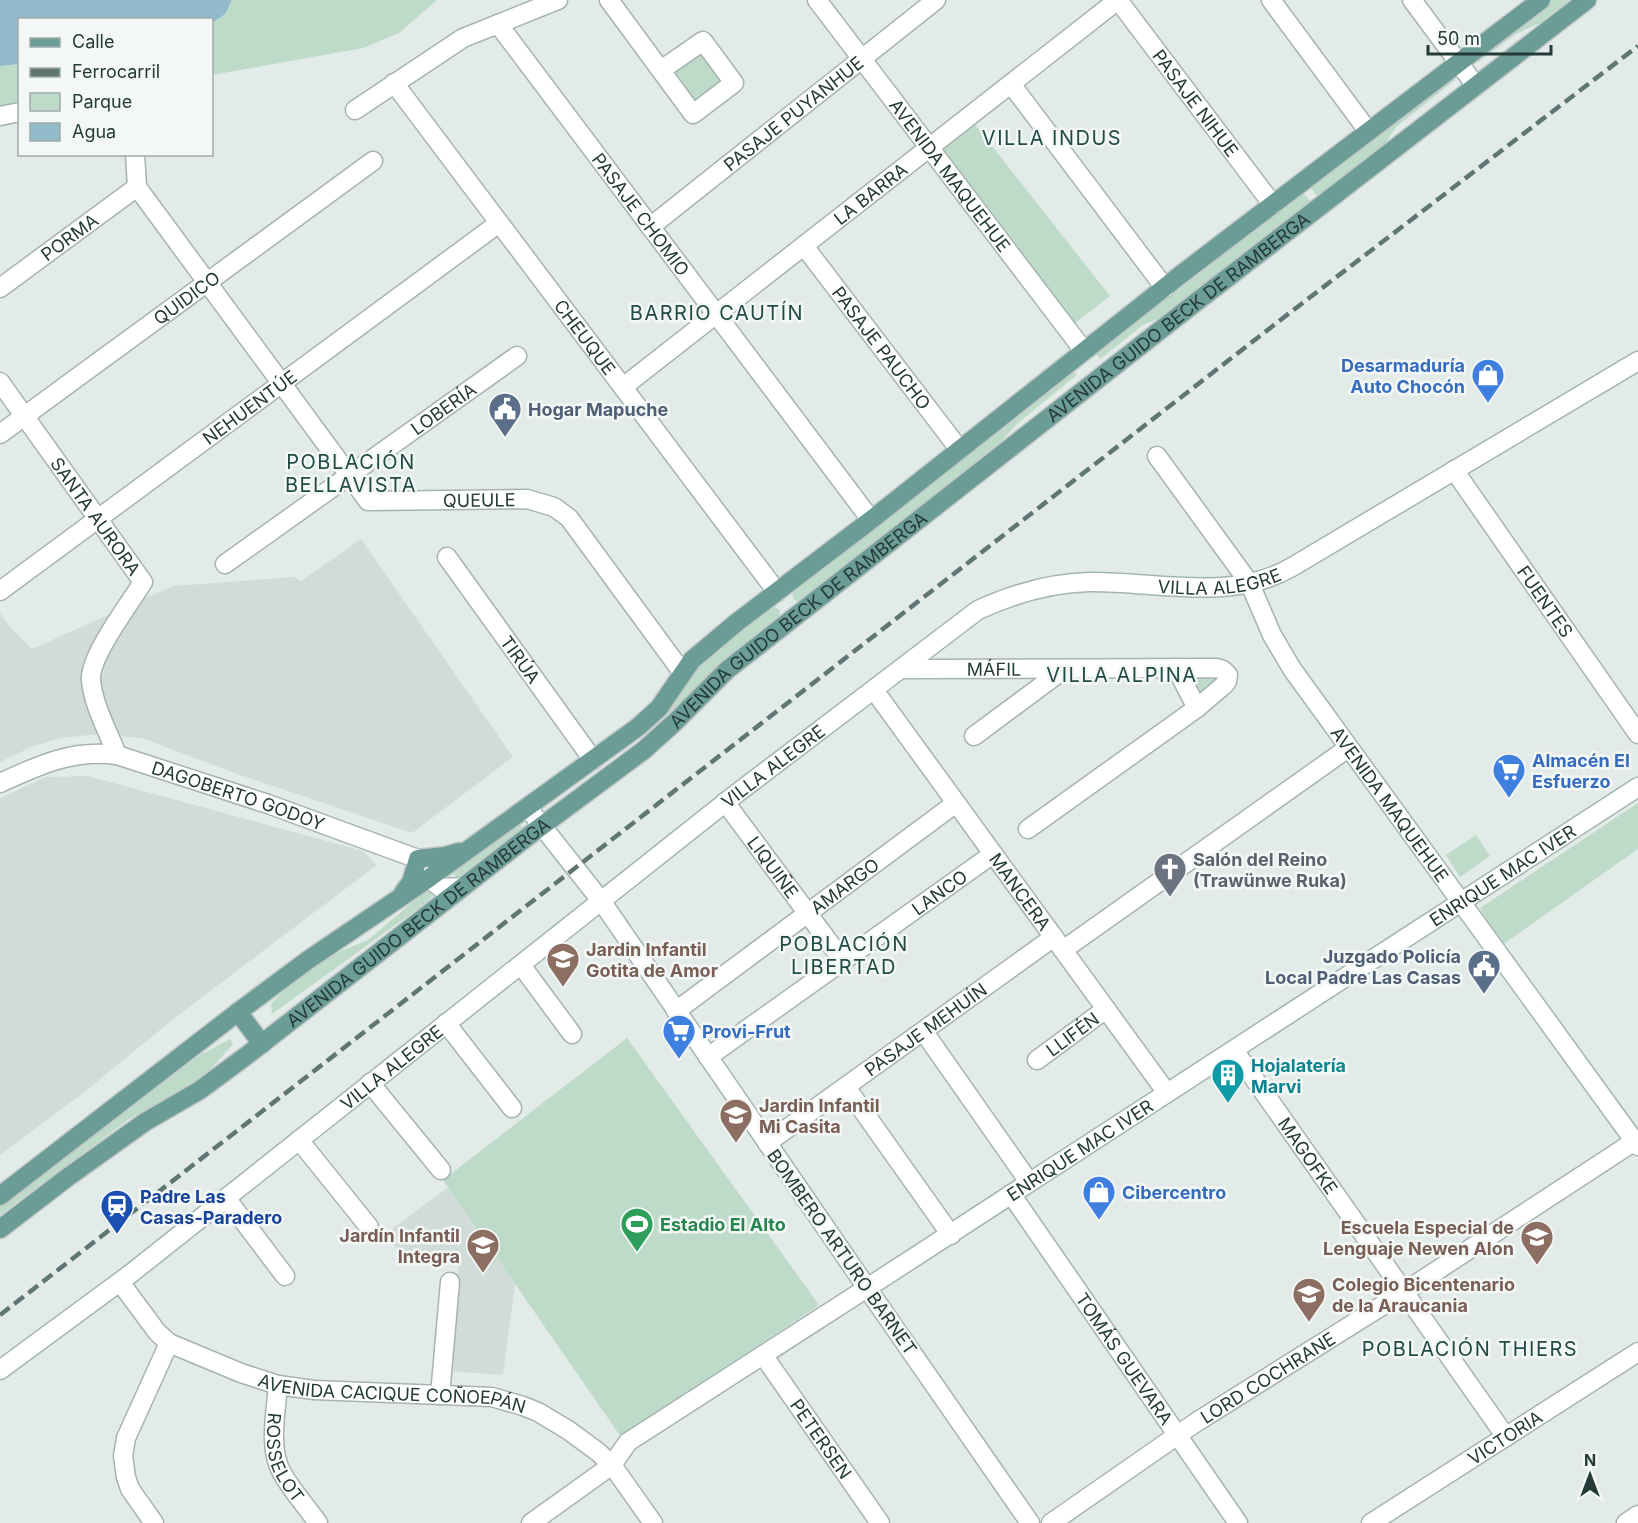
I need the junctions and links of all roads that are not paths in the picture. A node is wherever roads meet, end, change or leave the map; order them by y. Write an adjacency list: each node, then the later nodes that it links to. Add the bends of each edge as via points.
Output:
1 (558, 0): 10 (street)
2 (609, 0): 13 (street)
3 (817, 0): 11 (street, AVENIDA MAQUEHUE)
4 (936, 0): 11 (street, PASAJE PUYANHUE)
5 (1118, 0): 15 (street, LA BARRA); 25 (street, PASAJE NIHUE)
6 (1271, 0): 20 (street)
7 (1412, 0): 12 (street)
8 (1540, 0): 12 (main road, AVENIDA GUIDO BECK DE RAMBERGA)
9 (1587, 0): 16 (main road, AVENIDA GUIDO BECK DE RAMBERGA)
10 (498, 24): 14 (street, via 463,38); 27 (street, PASAJE CHOMIO)
11 (862, 59): 21 (street, AVENIDA MAQUEHUE); 27 (street, PASAJE PUYANHUE)
12 (1459, 63): 16 (street); 20 (main road, AVENIDA GUIDO BECK DE RAMBERGA)
13 (661, 70)
14 (394, 83): 17 (street); 26 (street, CHEUQUE)
15 (1011, 84): 21 (street, LA BARRA); 31 (street)
16 (1476, 86): 36 (main road, AVENIDA GUIDO BECK DE RAMBERGA)
17 (355, 110)
18 (18, 112): 19 (street)
19 (0, 116)
20 (1368, 131): 25 (main road, AVENIDA GUIDO BECK DE RAMBERGA)
21 (929, 148): 28 (street, LA BARRA); 33 (street, AVENIDA MAQUEHUE)
22 (135, 156): 24 (street)
23 (373, 162): 29 (street, QUIDICO)
24 (136, 187): 29 (street, QUEULE); 30 (street, PORMA)
25 (1273, 205): 31 (main road, AVENIDA GUIDO BECK DE RAMBERGA)
26 (499, 223): 38 (street, NEHUENTÚE); 39 (street, CHEUQUE)
27 (650, 227): 32 (street, PASAJE CHOMIO)
28 (804, 246): 32 (street, LA BARRA); 42 (street, PASAJE PAUCHO)
29 (207, 283): 38 (street, QUEULE); 40 (street, QUIDICO)
30 (0, 288)
31 (1165, 288): 33 (main road, AVENIDA GUIDO BECK DE RAMBERGA)
32 (716, 314): 39 (street, LA BARRA); 47 (street, PASAJE CHOMIO)
33 (1084, 351): 36 (main road); 42 (main road, AVENIDA GUIDO BECK DE RAMBERGA)
34 (517, 356): 45 (street, LOBERÍA)
35 (1638, 362): 44 (street, VILLA ALEGRE)
36 (1103, 376): 53 (main road, AVENIDA GUIDO BECK DE RAMBERGA)
37 (0, 382): 40 (street, SANTA AURORA)
38 (281, 384): 45 (street, QUEULE); 46 (street, NEHUENTÚE)
39 (623, 387): 52 (street, CHEUQUE)
40 (25, 416): 41 (street, QUIDICO); 46 (street, SANTA AURORA)
41 (0, 434)
42 (959, 448): 47 (main road, AVENIDA GUIDO BECK DE RAMBERGA)
43 (1157, 456): 50 (street, AVENIDA MAQUEHUE)
44 (1454, 470): 50 (street, VILLA ALEGRE, via 1286,571); 60 (street, FUENTES)
45 (349, 476): 49 (street, LOBERÍA); 57 (street, QUEULE, via 368,501 527,499 554,507 569,518)
46 (98, 519): 51 (street, NEHUENTÚE); 63 (street, SANTA AURORA, via 143,582 95,660 90,677)
47 (871, 520): 52 (main road, AVENIDA GUIDO BECK DE RAMBERGA)
48 (447, 557): 64 (street, TIRÚA)
49 (225, 564)
50 (1250, 584): 55 (street, VILLA ALEGRE, via 1205,587 1088,582 1042,588 978,610); 62 (street, AVENIDA MAQUEHUE, via 1276,643)
51 (0, 591)
52 (777, 592): 53 (main road); 57 (main road, AVENIDA GUIDO BECK DE RAMBERGA, via 703,650)
53 (796, 616): 70 (main road, AVENIDA GUIDO BECK DE RAMBERGA, via 727,670 644,750)
54 (1176, 668): 56 (street, MÁFIL); 59 (street); 59 (street, MÁFIL, via 1217,668 1228,675 1224,686)
55 (902, 669): 56 (street, MÁFIL); 58 (street, VILLA ALEGRE)
56 (1063, 670): 61 (street)
57 (682, 672): 64 (main road, AVENIDA GUIDO BECK DE RAMBERGA, via 647,720)
58 (874, 690): 67 (street, VILLA ALEGRE); 68 (street, MANCERA)
59 (1197, 708): 71 (street)
60 (1638, 734)
61 (974, 736)
62 (1348, 747): 79 (street, AVENIDA MAQUEHUE); 81 (street, PASAJE MEHUÍN)
63 (117, 755): 65 (street, DAGOBERTO GODOY, via 66,756); 74 (street, DAGOBERTO GODOY)
64 (593, 760): 69 (main road, AVENIDA GUIDO BECK DE RAMBERGA)
65 (0, 783)
66 (1638, 788): 79 (street, ENRIQUE MAC IVER)
67 (725, 802): 78 (street, VILLA ALEGRE); 80 (street, LIQUIÑE)
68 (956, 803): 73 (street, MANCERA); 80 (street, AMARGO)
69 (527, 807): 70 (street, BOMBERO ARTURO BARNET); 72 (main road, AVENIDA GUIDO BECK DE RAMBERGA)
70 (542, 826): 76 (main road, AVENIDA GUIDO BECK DE RAMBERGA); 78 (street, BOMBERO ARTURO BARNET)
71 (1028, 829)
72 (473, 846): 74 (main road, via 445,856); 75 (main road, AVENIDA GUIDO BECK DE RAMBERGA)
73 (993, 854): 81 (street, MANCERA); 82 (street, LANCO)
74 (418, 859): 75 (street); 77 (main road, via 411,882)
75 (429, 878): 76 (street, via 441,888); 77 (main road, AVENIDA GUIDO BECK DE RAMBERGA)
76 (463, 887): 90 (main road, AVENIDA GUIDO BECK DE RAMBERGA)
77 (396, 901): 86 (main road, AVENIDA GUIDO BECK DE RAMBERGA)
78 (602, 902): 83 (street, VILLA ALEGRE); 85 (street, BOMBERO ARTURO BARNET)
79 (1461, 902): 91 (street, ENRIQUE MAC IVER); 99 (street, AVENIDA MAQUEHUE)
80 (808, 913): 82 (street, LIQUIÑE); 85 (street, AMARGO)
81 (1059, 944): 84 (street, MANCERA); 88 (street, PASAJE MEHUÍN)
82 (843, 961): 92 (street, LANCO)
83 (521, 965): 87 (street, VILLA ALEGRE); 89 (street)
84 (1106, 1009): 93 (street, LLIFÉN); 96 (street, MANCERA)
85 (676, 1011): 92 (street, BOMBERO ARTURO BARNET)
86 (238, 1012): 90 (main road); 104 (main road, AVENIDA GUIDO BECK DE RAMBERGA)
87 (446, 1023): 94 (street, VILLA ALEGRE); 97 (street)
88 (924, 1032): 95 (street, PASAJE MEHUÍN); 102 (street)
89 (572, 1034)
90 (262, 1044): 107 (main road, AVENIDA GUIDO BECK DE RAMBERGA, via 68,1177)
91 (1234, 1050): 96 (street, ENRIQUE MAC IVER); 113 (street, MAGOFKE)
92 (708, 1057): 100 (street, BOMBERO ARTURO BARNET)
93 (1037, 1060)
94 (370, 1083): 98 (street, VILLA ALEGRE); 101 (street)
95 (846, 1087): 100 (street, PASAJE MEHUÍN); 108 (street)
96 (1167, 1093): 102 (street, ENRIQUE MAC IVER)
97 (512, 1108)
98 (300, 1140): 105 (street, VILLA ALEGRE); 106 (street)
99 (1637, 1142): 113 (street, LORD COCHRANE)
100 (767, 1143): 112 (street, BOMBERO ARTURO BARNET)
101 (441, 1170)
102 (1029, 1182): 103 (street, ENRIQUE MAC IVER)
103 (1011, 1194): 108 (street, ENRIQUE MAC IVER); 120 (street, TOMÁS GUEVARA)
104 (0, 1196)
105 (226, 1198): 109 (street); 110 (street, VILLA ALEGRE)
106 (369, 1227)
107 (0, 1229)
108 (951, 1234): 112 (street, ENRIQUE MAC IVER)
109 (285, 1276)
110 (120, 1282): 114 (street, AVENIDA CACIQUE COÑOEPÁN); 117 (street, VILLA ALEGRE)
111 (450, 1282): 119 (street)
112 (867, 1288): 116 (street, ENRIQUE MAC IVER); 129 (street, BOMBERO ARTURO BARNET)
113 (1404, 1293): 120 (street, LORD COCHRANE); 121 (street, MAGOFKE)
114 (169, 1343): 118 (street, AVENIDA CACIQUE COÑOEPÁN); 124 (street, via 126,1438 123,1456 130,1489)
115 (1638, 1352): 121 (street, VICTORIA)
116 (764, 1355): 122 (street, ENRIQUE MAC IVER, via 628,1442); 128 (street, PETERSEN)
117 (0, 1370)
118 (278, 1385): 119 (street, AVENIDA CACIQUE COÑOEPÁN); 125 (street, ROSSELOT, via 276,1459)
119 (440, 1395): 122 (street, AVENIDA CACIQUE COÑOEPÁN, via 492,1398 538,1412)
120 (1178, 1435): 130 (street, LORD COCHRANE); 131 (street, TOMÁS GUEVARA)
121 (1506, 1437): 132 (street, VICTORIA)
122 (612, 1465): 126 (street, ENRIQUE MAC IVER); 127 (street, AVENIDA CACIQUE COÑOEPÁN)
123 (1638, 1515): 133 (street)
124 (154, 1523)
125 (318, 1523)
126 (531, 1523)
127 (652, 1523)
128 (880, 1523)
129 (1030, 1523)
130 (1052, 1523)
131 (1238, 1523)
132 (1371, 1523)
133 (1626, 1523)

